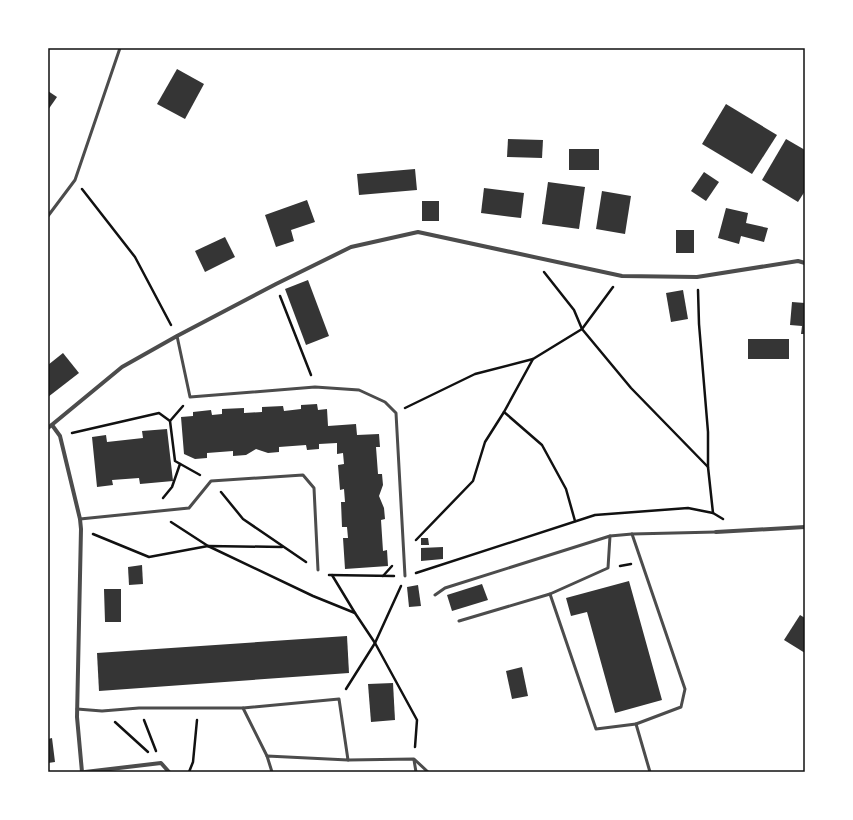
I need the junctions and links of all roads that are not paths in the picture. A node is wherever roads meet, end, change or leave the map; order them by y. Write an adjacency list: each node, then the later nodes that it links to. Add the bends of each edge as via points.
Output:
1 (120, 48): 2 (lane, via 75,180)
2 (48, 216)
3 (805, 263): 4 (street, via 798,261 697,278 622,276 418,232 351,247)
4 (177, 336): 5 (street, via 122,367); 12 (lane, via 190,397 315,387 359,390 385,402 396,412)
5 (49, 425): 6 (street, via 60,436)
6 (80, 519): 11 (lane, via 189,508 211,481 303,475 314,488); 16 (street)
7 (805, 527): 8 (street)
8 (716, 532): 9 (lane)
9 (632, 534): 10 (lane); 18 (lane, via 685,689 681,707)
10 (610, 536): 13 (lane, via 608,568); 14 (lane, via 445,588)
11 (318, 570)
12 (405, 576)
13 (550, 594): 15 (lane); 18 (lane, via 596,729)
14 (435, 595)
15 (459, 621)
16 (77, 708): 17 (lane); 22 (street)
17 (243, 708): 19 (lane); 21 (lane, via 340,699)
18 (636, 724): 27 (lane)
19 (267, 756): 21 (lane); 24 (lane)
20 (414, 759): 21 (lane); 25 (lane); 26 (lane)
21 (348, 760)
22 (84, 772): 23 (street, via 161,763)
23 (169, 772)
24 (272, 772)
25 (416, 772)
26 (428, 772)
27 (650, 772)

